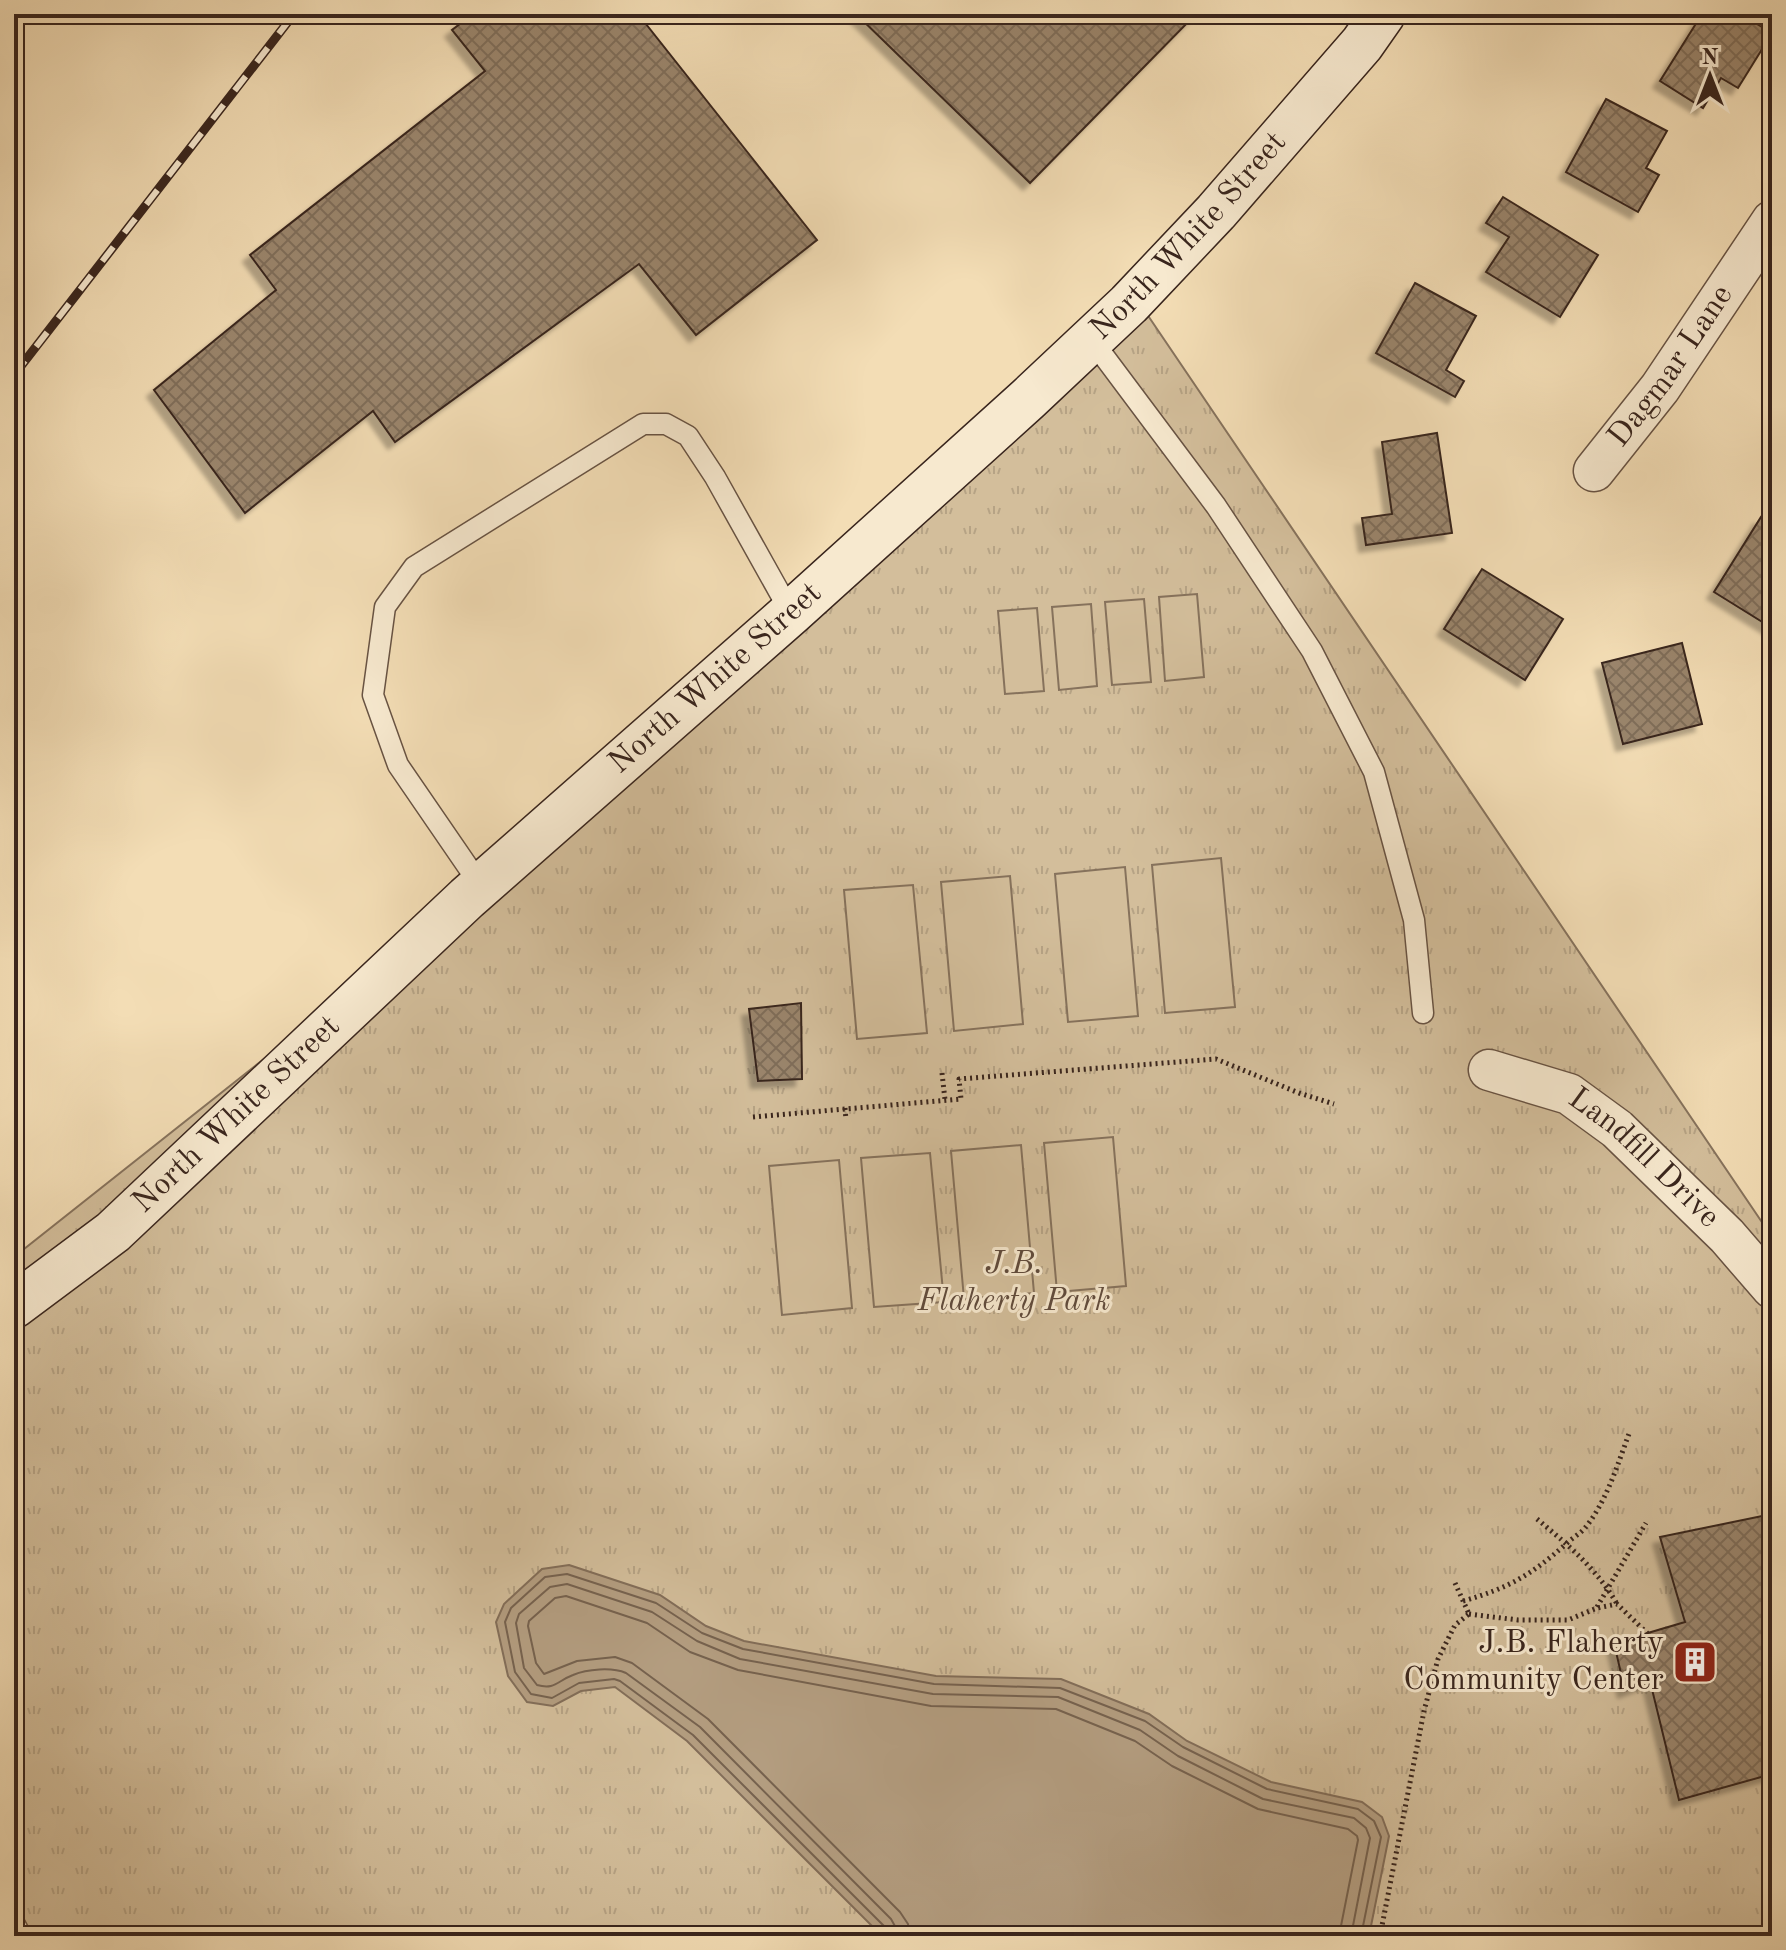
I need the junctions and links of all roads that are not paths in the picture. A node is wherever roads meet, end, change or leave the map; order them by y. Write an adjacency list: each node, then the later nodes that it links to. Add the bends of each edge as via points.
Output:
1 (1383, 14): 3 (main road, North White Street, via 1216,212)
2 (1772, 221): 4 (street, Dagmar Lane, via 1660,388)
3 (1091, 339): 5 (main road, North White Street); 7 (lane, via 1216,506 1303,638 1374,772 1414,920)
4 (1594, 471)
5 (791, 613): 6 (main road, North White Street); 6 (lane, via 702,457 688,436 666,424 643,424 414,567 385,607 373,695 398,765)
6 (481, 886): 10 (main road, North White Street, via 113,1232)
7 (1423, 1013)
8 (1489, 1070): 9 (street, Landfill Drive, via 1569,1094 1617,1129 1727,1236)
9 (1772, 1288)
10 (14, 1306)
11 (14, 1923): 12 (lane)
12 (21, 1936)

